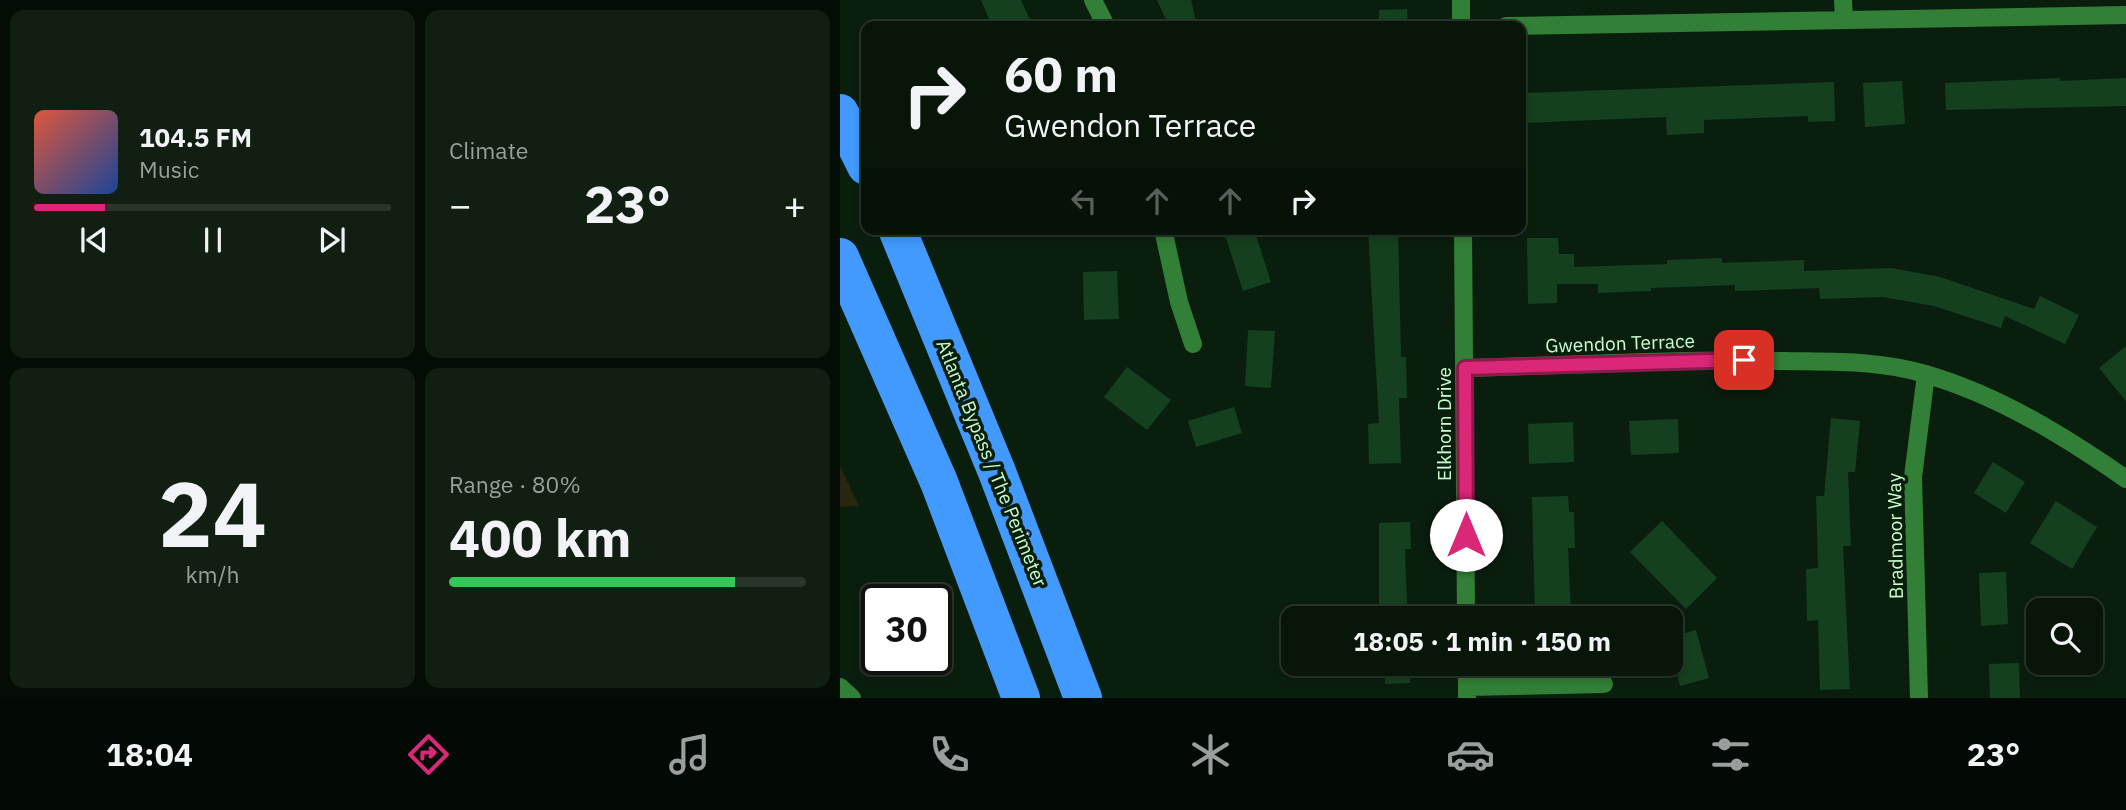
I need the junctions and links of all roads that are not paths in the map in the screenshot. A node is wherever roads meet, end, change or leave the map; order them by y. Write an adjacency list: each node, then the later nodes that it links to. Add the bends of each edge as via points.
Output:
1 (1093, 0): 6 (street)
2 (1461, 0): 7 (street)
3 (1843, 0): 5 (street)
4 (2126, 15): 5 (street)
5 (1844, 20): 8 (street)
6 (1104, 21)
7 (1461, 21)
8 (1526, 26)
9 (840, 113): 10 (highway)
10 (861, 156)
11 (899, 235): 25 (highway, Atlanta Bypass / The Perimeter)
12 (1164, 235): 15 (street)
13 (1463, 235): 16 (street, Elkhorn Drive)
14 (840, 257): 24 (highway, via 939,482)
15 (1193, 344)
16 (1465, 368): 17 (street, Gwendon Terrace, via 1744,360 1877,363); 19 (street, Elkhorn Drive)
17 (1926, 374): 18 (street, Gwendon Terrace, via 2062,435); 26 (street, Bradmoor Way, via 1913,477)
18 (2126, 479)
19 (1466, 606)
20 (1604, 684): 22 (street)
21 (840, 687): 23 (street)
22 (1467, 692)
23 (852, 698)
24 (1021, 698)
25 (1083, 698)
26 (1919, 698)

